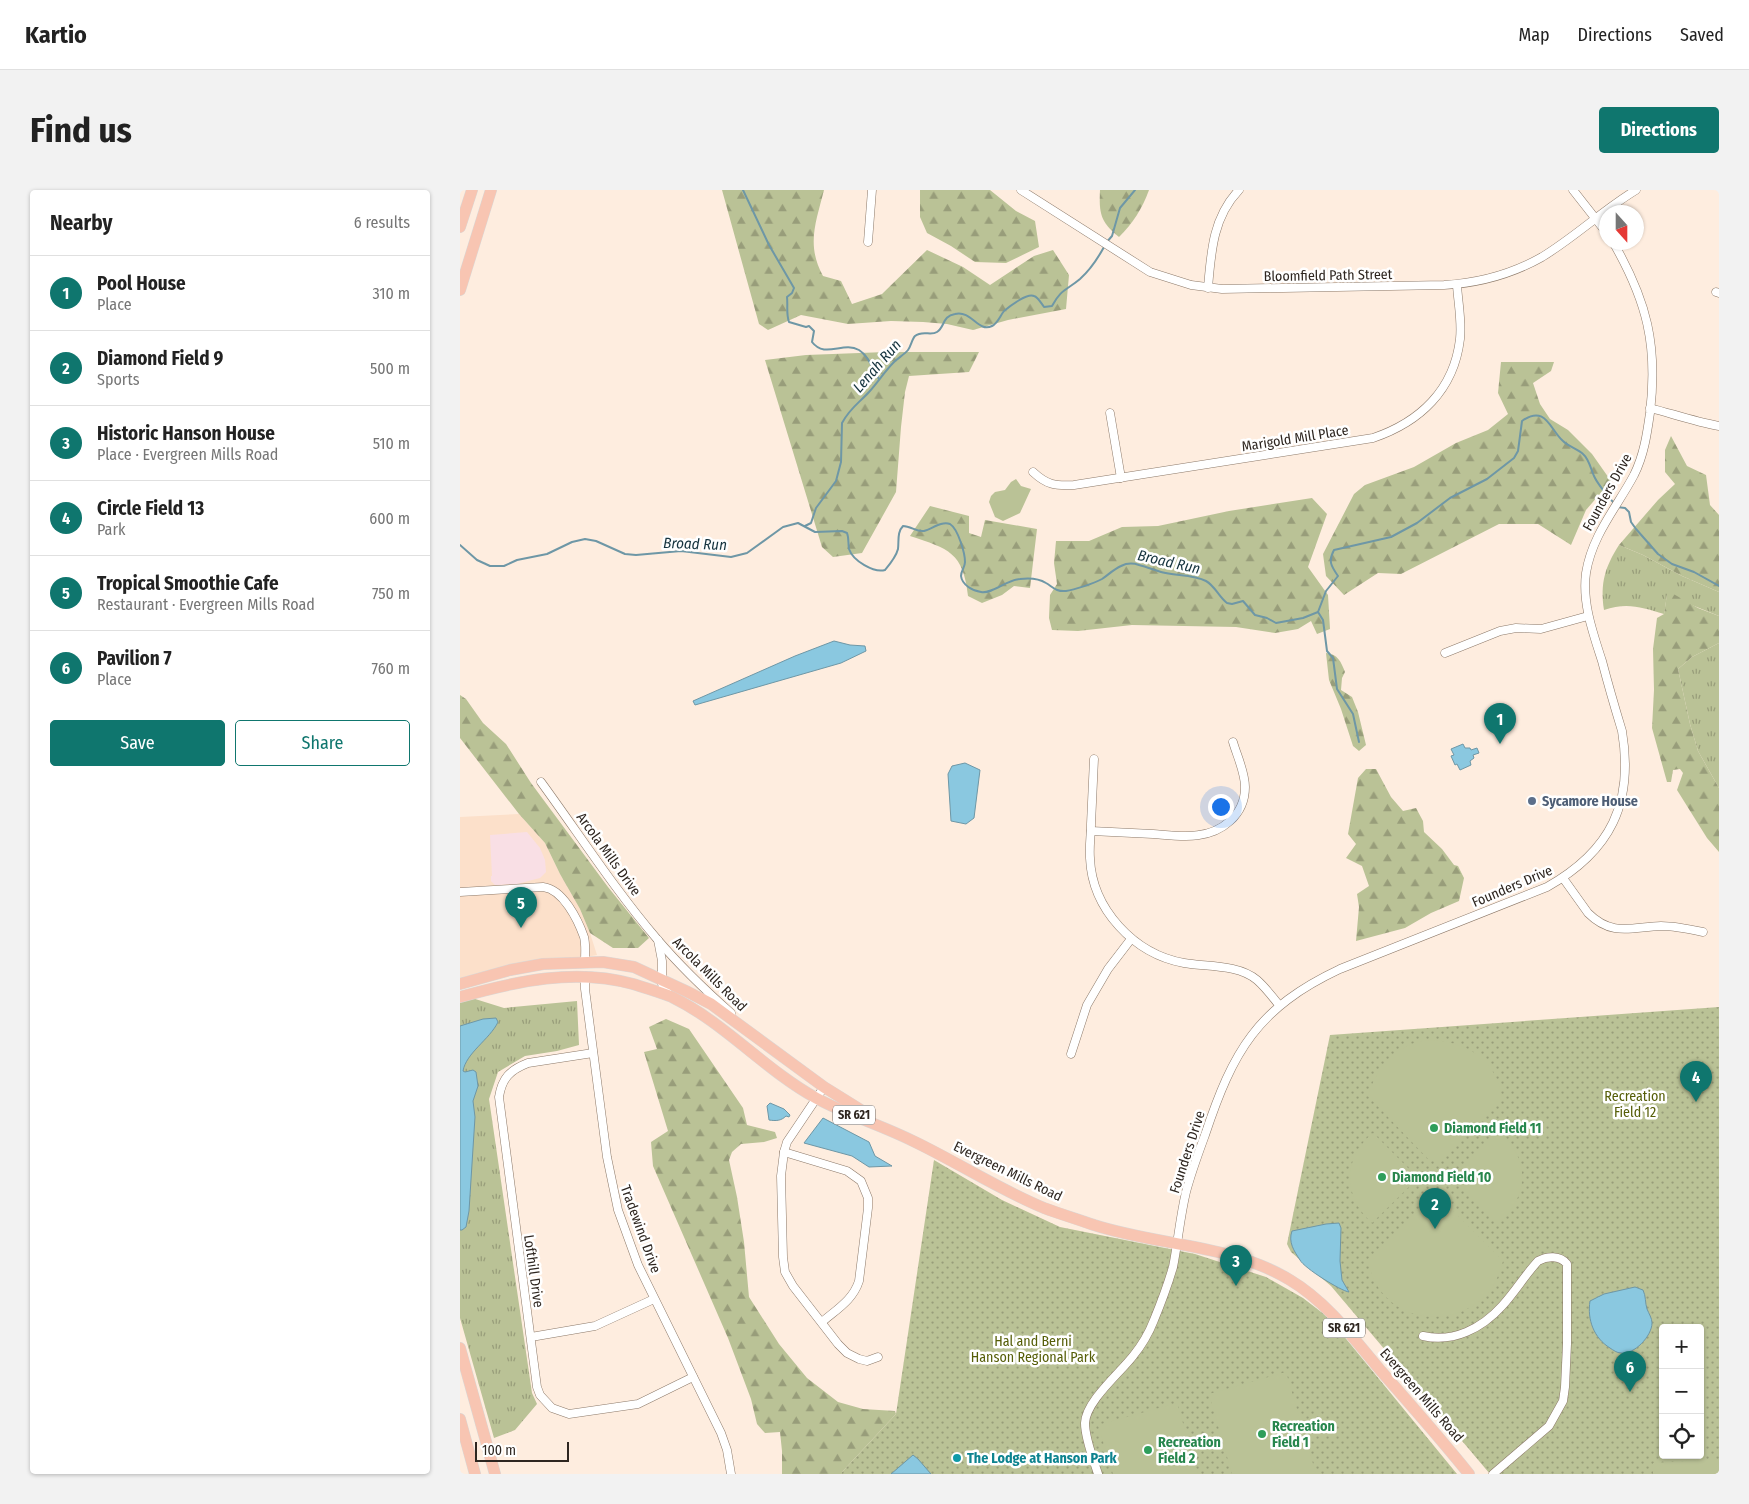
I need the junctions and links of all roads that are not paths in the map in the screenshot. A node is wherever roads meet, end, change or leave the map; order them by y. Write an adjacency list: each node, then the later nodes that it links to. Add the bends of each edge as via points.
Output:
1 (472, 190): 10 (main road)
2 (492, 190): 15 (main road)
3 (872, 190): 11 (street)
4 (1021, 190): 14 (street, Bloomfield Path Street, via 1143,267 1165,278)
5 (1239, 190): 14 (street, via 1224,209 1216,229)
6 (1573, 190): 8 (street)
7 (1636, 190): 8 (street, Bloomfield Path Street)
8 (1595, 218): 9 (street); 13 (street, Bloomfield Path Street, via 1526,266 1498,276)
9 (1599, 223)
10 (460, 227)
11 (868, 242)
12 (1618, 250): 16 (street, Founders Drive, via 1642,301 1649,331 1653,374)
13 (1457, 284): 14 (street, Bloomfield Path Street); 20 (street, Marigold Mill Place, via 1460,334 1453,366 1435,399 1407,424 1374,438)
14 (1208, 288)
15 (460, 290)
16 (1650, 408): 18 (street); 21 (street, Founders Drive, via 1646,440 1634,476 1596,539 1589,558 1585,585)
17 (1110, 413): 20 (street)
18 (1719, 426)
19 (1033, 472): 20 (street, Marigold Mill Place, via 1042,481 1061,486)
20 (1121, 478)
21 (1588, 616): 22 (street, via 1541,629 1500,631); 27 (street, Founders Drive, via 1622,731 1625,784 1618,811 1602,842 1582,864)
22 (1445, 653)
23 (1233, 742): 26 (street, via 1244,774 1244,797 1234,818 1220,829 1195,836)
24 (1094, 759): 26 (street)
25 (541, 782): 31 (street, Arcola Mills Drive / SR 621)
26 (1091, 832): 30 (street, via 1090,858 1097,891 1114,921)
27 (1563, 878): 29 (street, via 1593,918 1611,928 1631,930 1670,926); 40 (street, Founders Drive, via 1340,969 1311,983)
28 (460, 892): 32 (street, via 553,889 580,929 585,943)
29 (1703, 932)
30 (1132, 939): 40 (street, via 1172,961 1244,972 1256,978); 43 (street, via 1108,968 1087,1005)
31 (658, 940): 35 (street, Arcola Mills Road); 41 (street, Arcola Mills Road / SR 621, via 702,987)
32 (585, 961): 33 (main road, Evergreen Mills Road, via 618,964); 36 (main road, Evergreen Mills Road, via 526,966); 37 (main road, via 573,970 517,976)
33 (644, 971): 34 (main road, via 598,970); 35 (main road, Evergreen Mills Road)
34 (585, 976): 37 (main road, Evergreen Mills Road); 39 (main road, Evergreen Mills Road, via 615,980); 42 (street, Tradewind Drive)
35 (662, 980): 39 (street, Arcola Mills Road, via 663,989); 41 (main road, Evergreen Mills Road, via 711,1004)
36 (460, 984)
37 (508, 984): 38 (main road, Evergreen Mills Road)
38 (460, 997)
39 (671, 997): 45 (main road, Evergreen Mills Road / SR 621, via 700,1013 783,1077)
40 (1279, 1005): 48 (street, Founders Drive, via 1249,1038 1221,1087 1186,1192)
41 (768, 1045): 44 (main road, Evergreen Mills Road / SR 621)
42 (593, 1053): 49 (street, Tradewind Drive, via 614,1193 627,1237); 52 (street, Lofthill Drive, via 528,1062 510,1071 503,1080 499,1096)
43 (1071, 1054)
44 (824, 1087): 45 (street); 46 (main road, Evergreen Mills Road / SR 621)
45 (816, 1098): 46 (main road, Evergreen Mills Road / SR 621); 47 (street, via 787,1142)
46 (893, 1131): 48 (main road, Evergreen Mills Road / SR 621, via 1044,1208 1098,1226)
47 (784, 1152): 50 (street, via 781,1176 785,1272); 50 (street, via 847,1171 860,1181 868,1198 856,1290)
48 (1177, 1244): 60 (street, Founders Drive, via 1172,1270 1143,1343 1092,1405 1086,1418 1087,1435); 61 (main road, Evergreen Mills Road / SR 621, via 1250,1261 1270,1268 1300,1287 1324,1306)
49 (654, 1299): 52 (street, via 595,1326); 55 (street, Tradewind Drive)
50 (822, 1322): 54 (street, via 847,1353 867,1361)
51 (1423, 1336): 62 (street, via 1462,1334 1503,1306 1538,1261 1560,1258 1567,1264 1563,1401 1549,1426)
52 (531, 1337): 55 (street, Lofthill Drive, via 540,1395 552,1408 569,1414 638,1404)
53 (460, 1348): 58 (main road)
54 (878, 1357)
55 (693, 1377): 59 (street, Tradewind Drive, via 728,1450)
56 (460, 1419): 57 (main road)
57 (475, 1474)
58 (495, 1474)
59 (731, 1474)
60 (1098, 1474)
61 (1469, 1474)
62 (1493, 1474)

